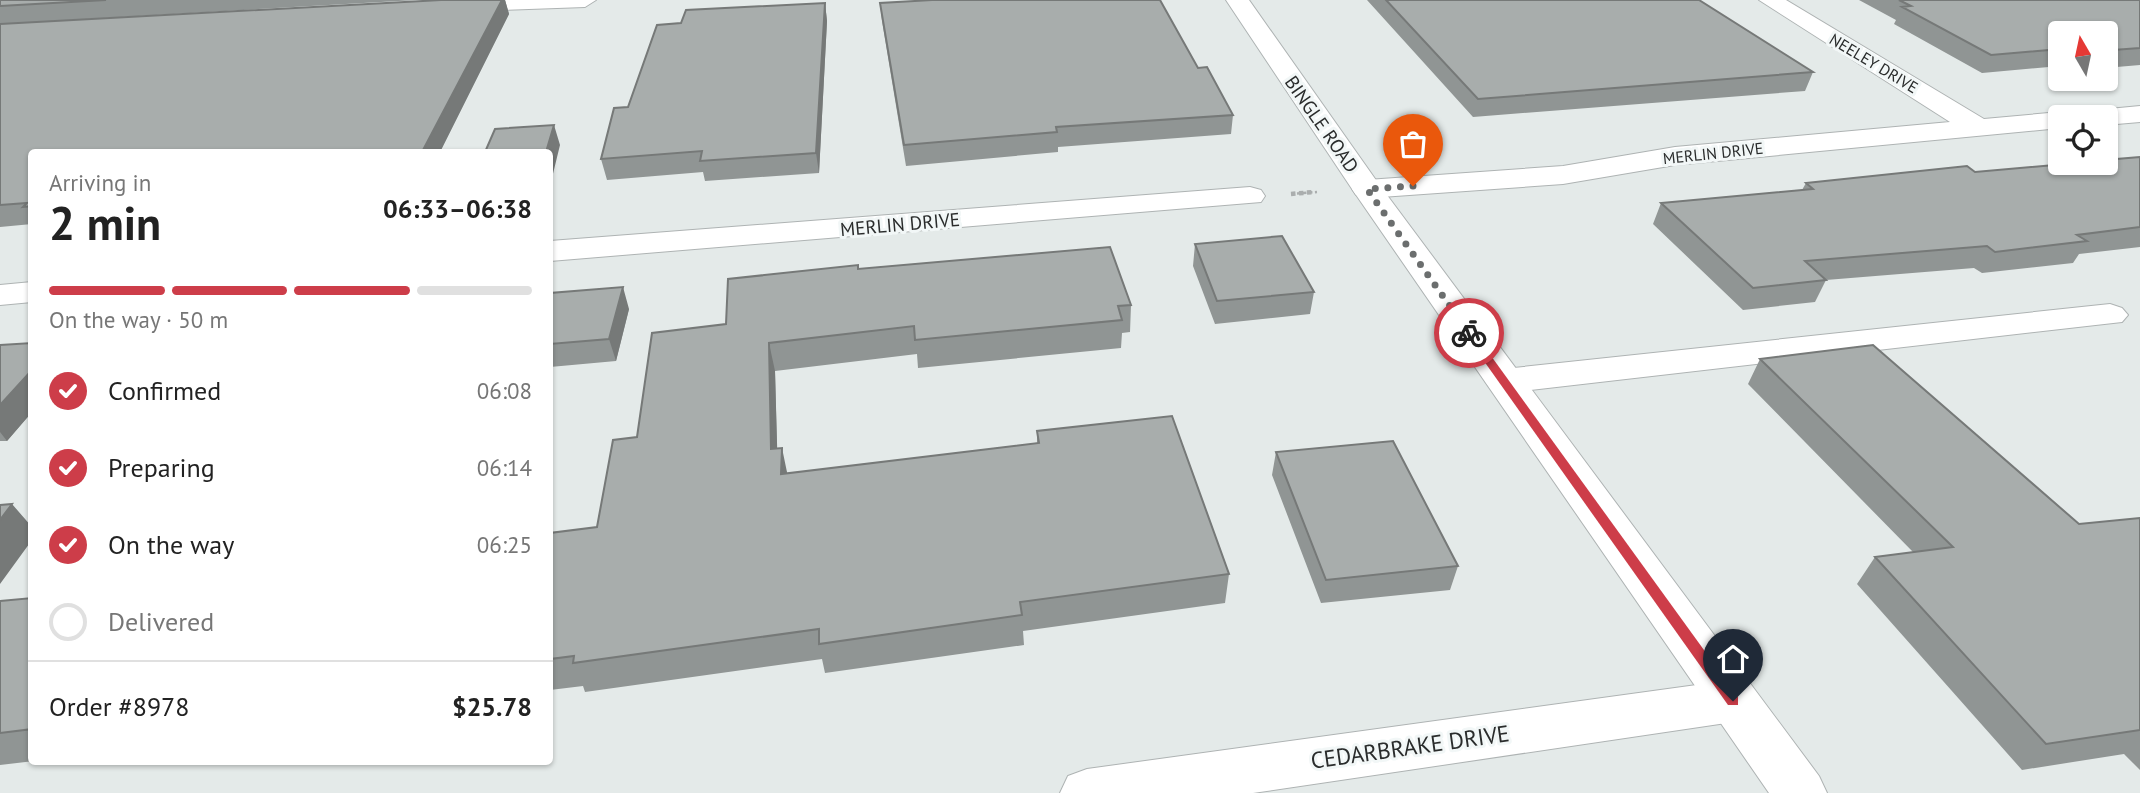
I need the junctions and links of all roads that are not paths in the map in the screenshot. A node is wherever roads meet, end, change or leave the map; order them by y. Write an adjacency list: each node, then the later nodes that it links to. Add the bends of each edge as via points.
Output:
1 (585, 0): 4 (street)
2 (1237, 0): 9 (street, BINGLE ROAD)
3 (1770, 0): 8 (street, NEELEY DRIVE)
4 (432, 9)
5 (2140, 114): 6 (street)
6 (2118, 116)
7 (2048, 121): 8 (street, MERLIN DRIVE)
8 (1978, 127): 9 (street, MERLIN DRIVE, via 1675,156 1563,175)
9 (1367, 189): 15 (street, BINGLE ROAD)
10 (1244, 197): 11 (street, MERLIN DRIVE)
11 (553, 251)
12 (28, 292): 13 (street)
13 (0, 295)
14 (2110, 315): 15 (street)
15 (1504, 381): 16 (street, BINGLE ROAD)
16 (1733, 701): 17 (street, CEDARBRAKE DRIVE); 18 (street, BINGLE ROAD)
17 (1087, 793)
18 (1800, 793)

